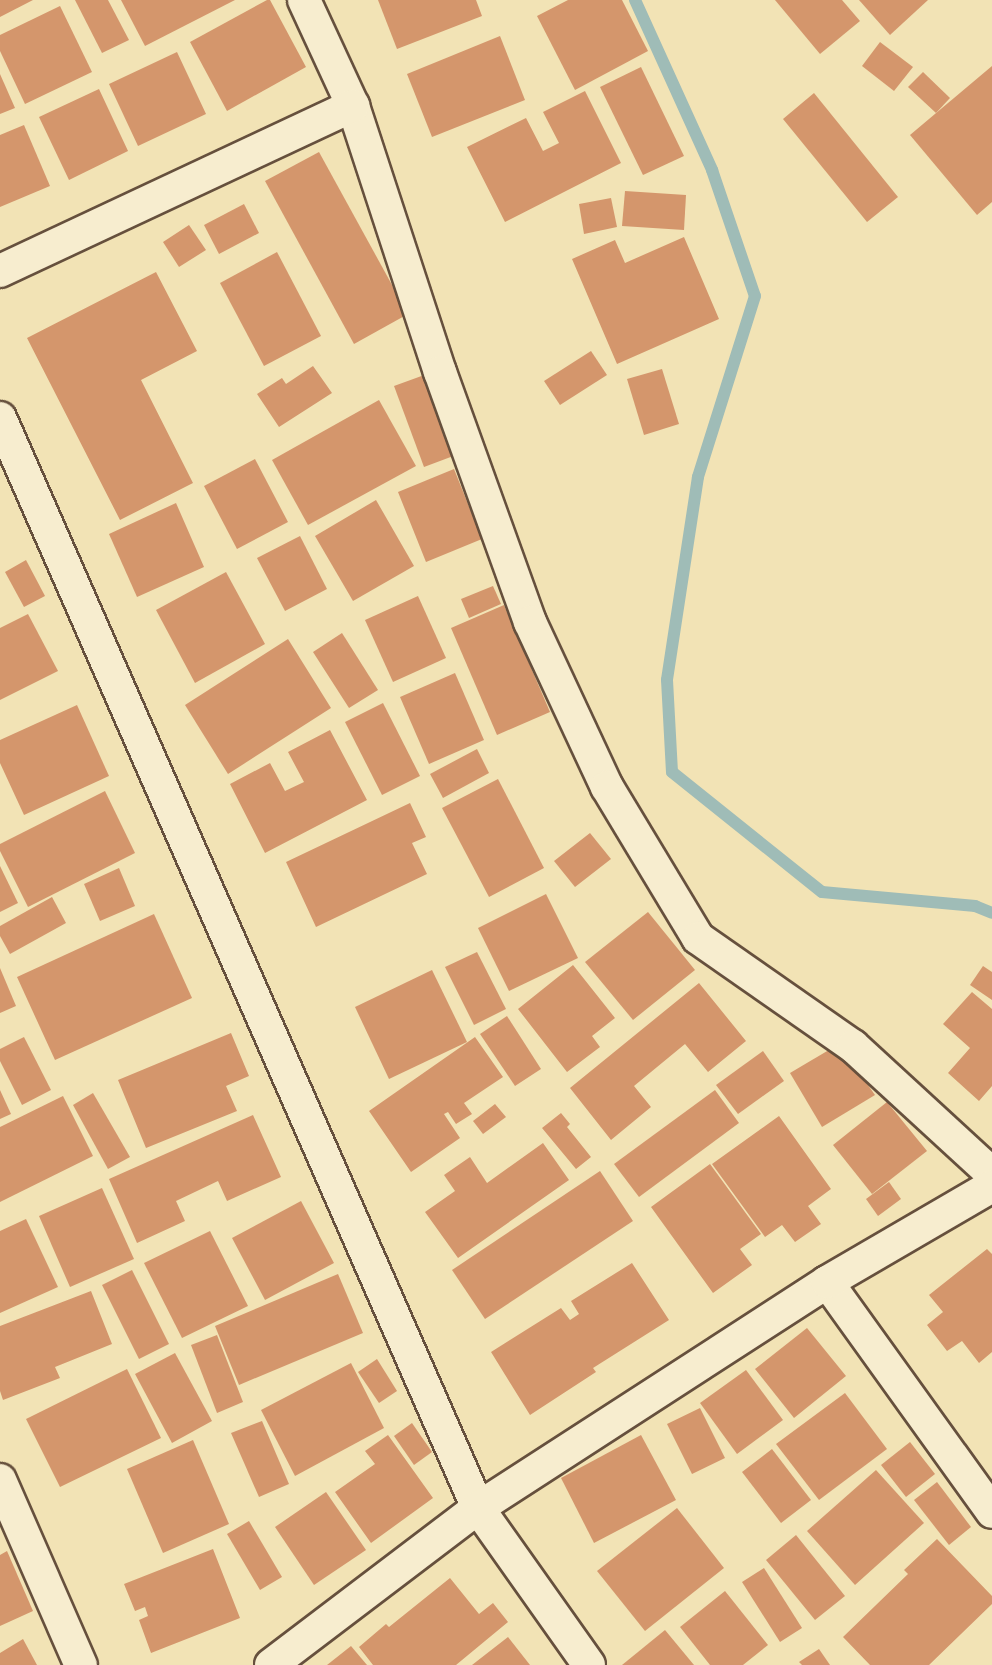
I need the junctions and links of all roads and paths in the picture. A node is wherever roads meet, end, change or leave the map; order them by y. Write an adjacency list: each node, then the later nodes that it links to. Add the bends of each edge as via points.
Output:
1 (304, 0): 2 (street)
2 (353, 106): 3 (street); 5 (street, via 440,372 530,622 607,787 698,938 853,1046)
3 (0, 271)
4 (0, 418): 9 (street)
5 (992, 1174)
6 (992, 1186): 7 (street)
7 (827, 1282): 9 (street); 10 (street)
8 (0, 1480): 11 (street)
9 (478, 1508): 12 (street); 13 (street)
10 (992, 1512)
11 (81, 1665)
12 (271, 1665)
13 (589, 1665)

